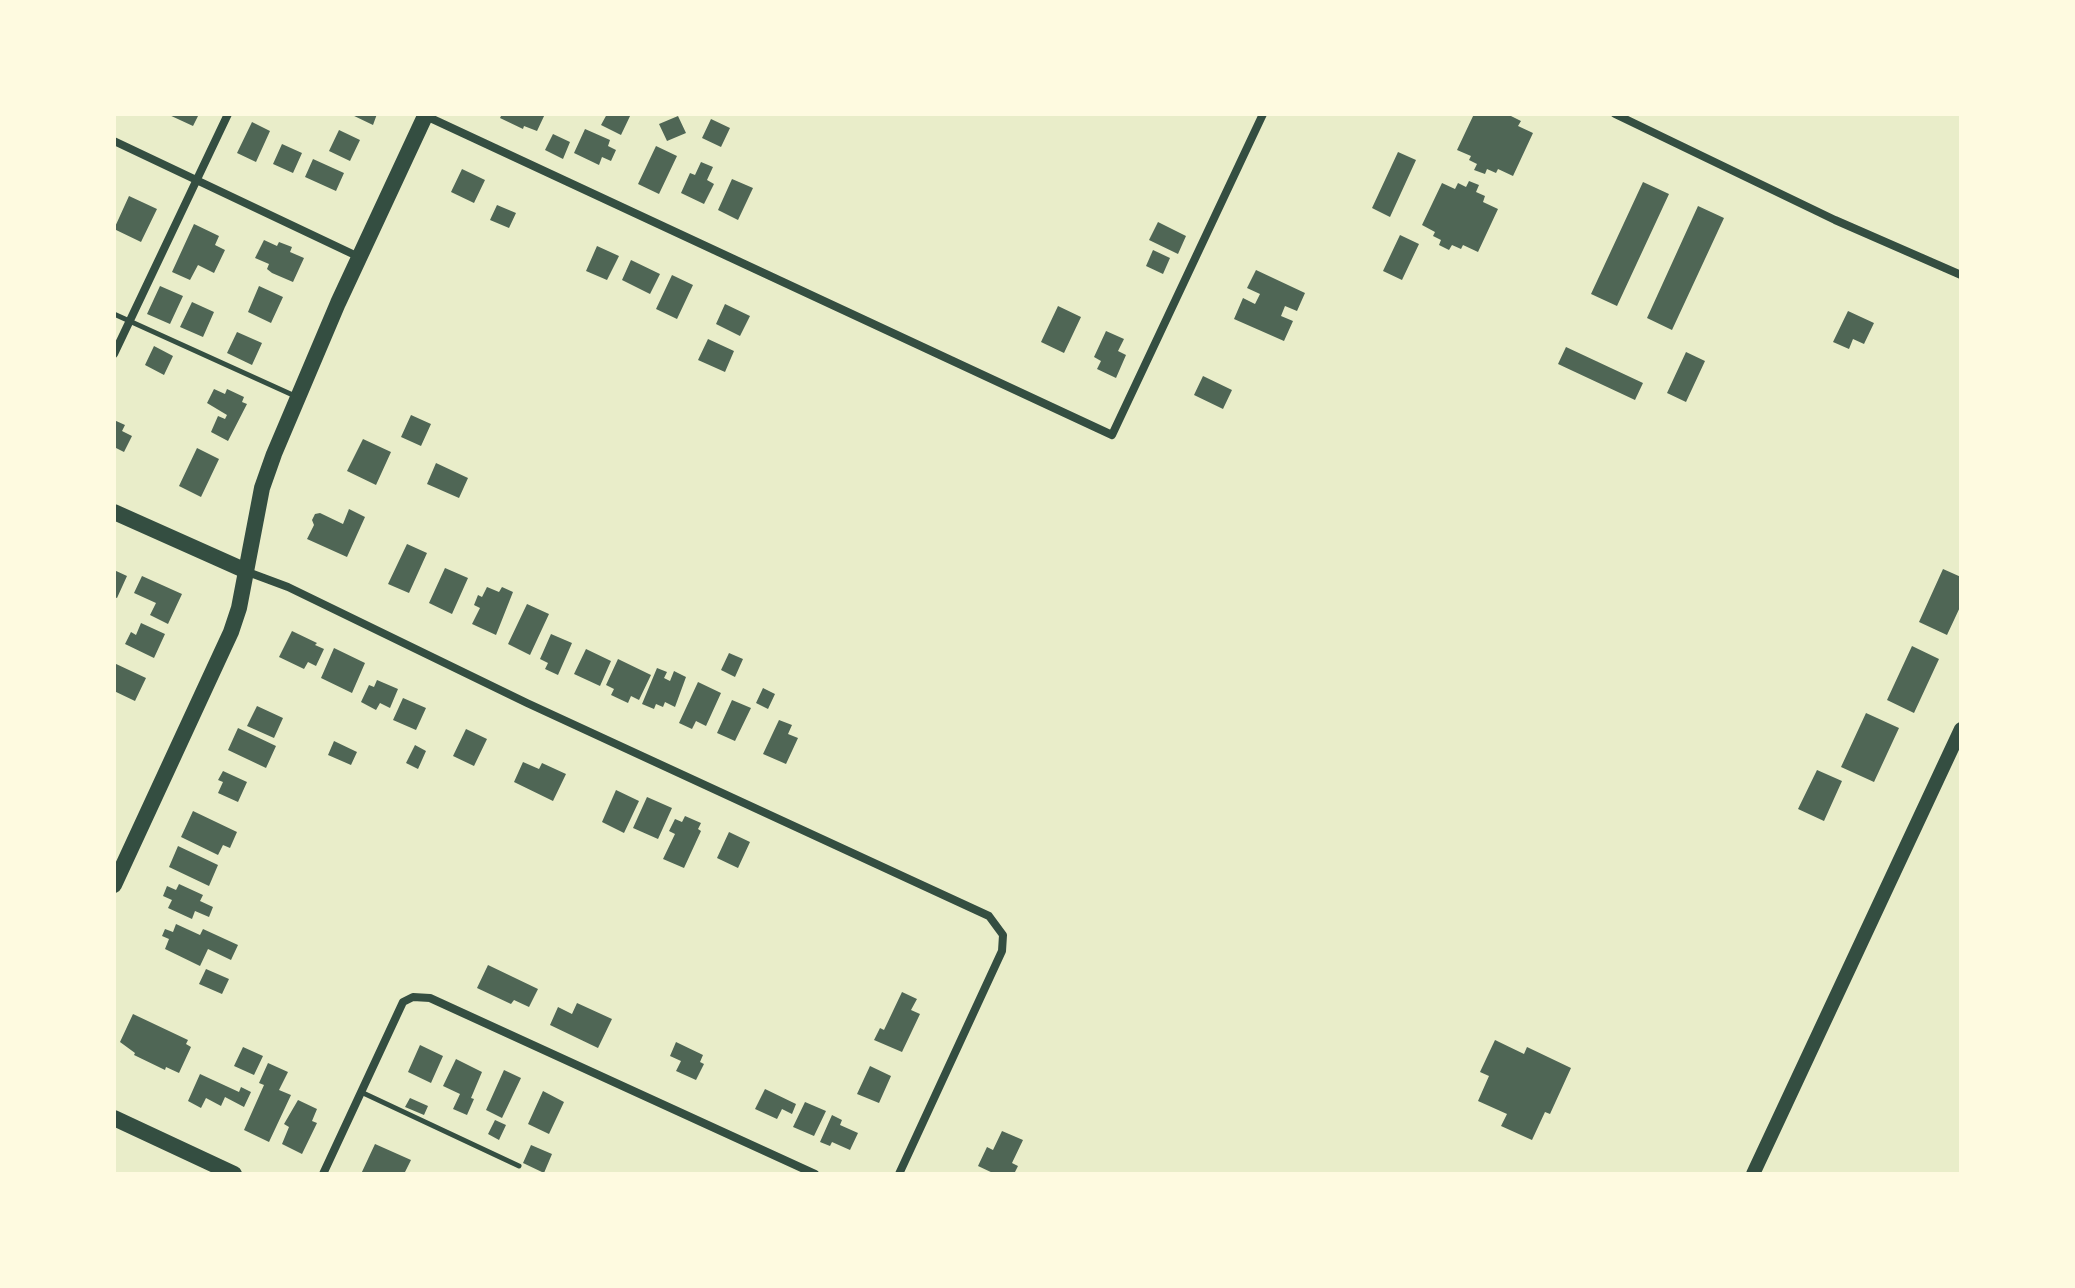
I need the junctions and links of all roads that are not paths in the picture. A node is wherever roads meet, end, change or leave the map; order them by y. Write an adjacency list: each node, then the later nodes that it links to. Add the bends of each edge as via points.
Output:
1 (228, 114): 6 (street)
2 (1263, 114): 4 (street, via 1112,435)
3 (1615, 114): 8 (street)
4 (425, 115): 7 (main road)
5 (114, 141): 6 (street)
6 (197, 180): 7 (street); 10 (street)
7 (359, 257): 12 (main road)
8 (1961, 275)
9 (114, 314): 10 (lane)
10 (129, 322): 11 (street); 12 (lane)
11 (114, 354)
12 (299, 398): 14 (main road, via 262,488)
13 (114, 512): 14 (main road)
14 (244, 570): 16 (main road, via 231,632); 23 (street, via 980,910 997,925 1003,935 1002,951)
15 (1961, 729): 24 (street)
16 (114, 885)
17 (361, 1092): 19 (lane); 21 (street); 22 (street, via 403,1002 430,998)
18 (114, 1118): 20 (main road)
19 (519, 1166)
20 (234, 1174)
21 (323, 1174)
22 (815, 1174)
23 (899, 1174)
24 (1753, 1174)

